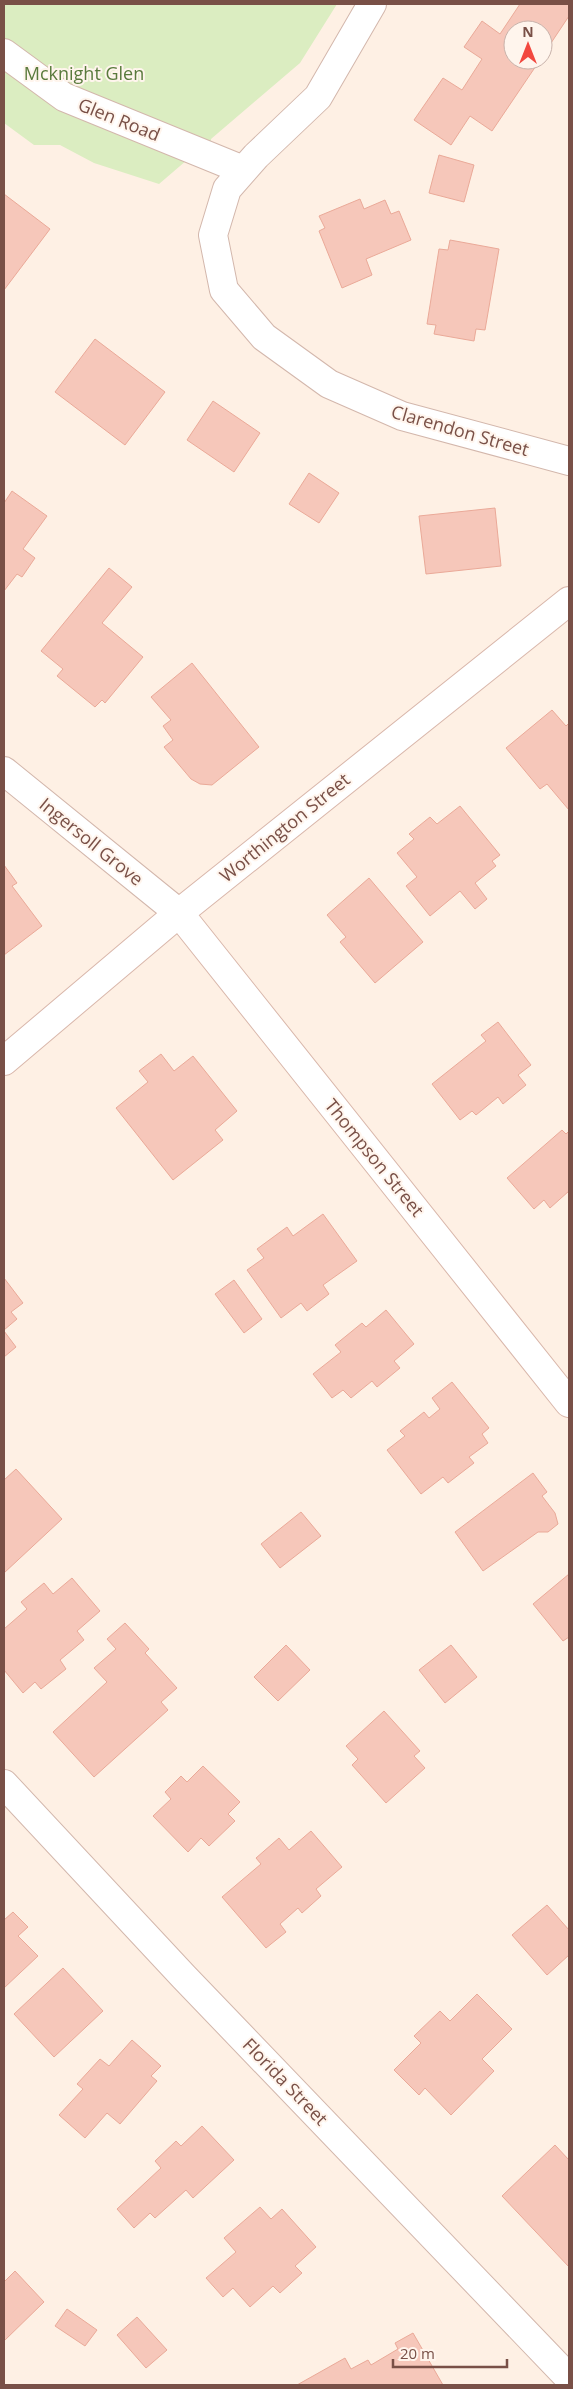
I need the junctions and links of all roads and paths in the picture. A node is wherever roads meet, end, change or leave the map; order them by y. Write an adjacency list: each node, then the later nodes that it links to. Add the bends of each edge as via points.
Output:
1 (372, 4): 3 (street, Clarendon Street, via 318,97)
2 (4, 53): 3 (street, Glen Road, via 64,97)
3 (244, 170): 4 (street, Clarendon Street, via 228,189 213,235 224,290 264,337 329,384 402,416)
4 (569, 461)
5 (569, 601): 7 (street, Worthington Street)
6 (4, 771): 7 (street, Ingersoll Grove)
7 (179, 913): 8 (street, Worthington Street); 9 (street, Thompson Street)
8 (4, 1061)
9 (569, 1403)
10 (4, 1784): 11 (street, Florida Street, via 184,1977)
11 (569, 2378)

